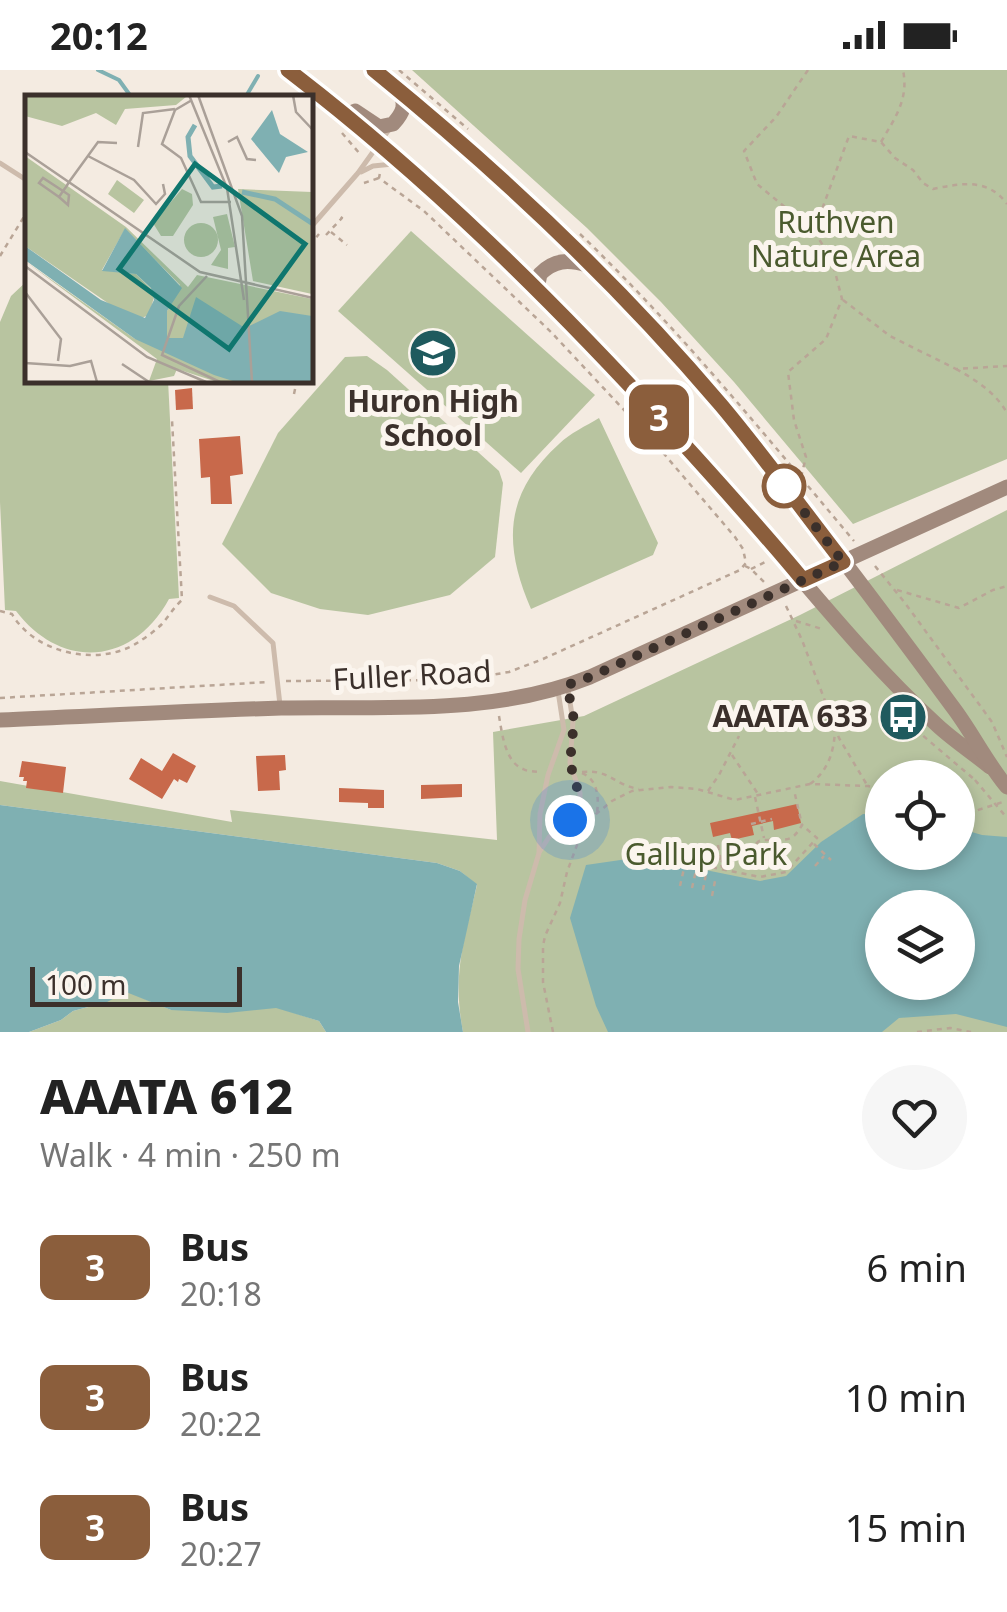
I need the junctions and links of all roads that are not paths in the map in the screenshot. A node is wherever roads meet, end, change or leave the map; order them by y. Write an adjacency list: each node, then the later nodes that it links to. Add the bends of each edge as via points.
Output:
1 (374, 70): 3 (main road)
2 (292, 73): 4 (main road, via 319,81 368,122); 5 (main road)
3 (397, 88): 4 (main road, via 404,108); 11 (main road)
4 (393, 124): 5 (lane)
5 (378, 144): 7 (main road); 8 (lane)
6 (0, 163): 9 (lane)
7 (407, 168): 8 (lane, via 383,164); 12 (main road)
8 (358, 173): 10 (lane)
9 (25, 178)
10 (312, 226)
11 (591, 267): 12 (main road, via 556,262 540,274); 14 (main road, via 719,403)
12 (537, 289): 15 (main road)
13 (1007, 486): 14 (main road, Fuller Road)
14 (843, 562): 15 (main road, Fuller Road); 20 (main road)
15 (803, 580): 17 (main road, Fuller Road); 20 (main road, via 925,713)
16 (210, 597): 18 (lane, via 234,606 273,643)
17 (562, 687): 18 (main road, Fuller Road, via 432,706); 22 (lane, via 564,730 548,775); 22 (lane, via 574,720 570,763 580,798 574,815)
18 (280, 708): 19 (main road, Fuller Road)
19 (0, 720)
20 (990, 767): 21 (main road)
21 (1007, 788)
22 (538, 853): 23 (lane, via 518,951)
23 (528, 1032)

